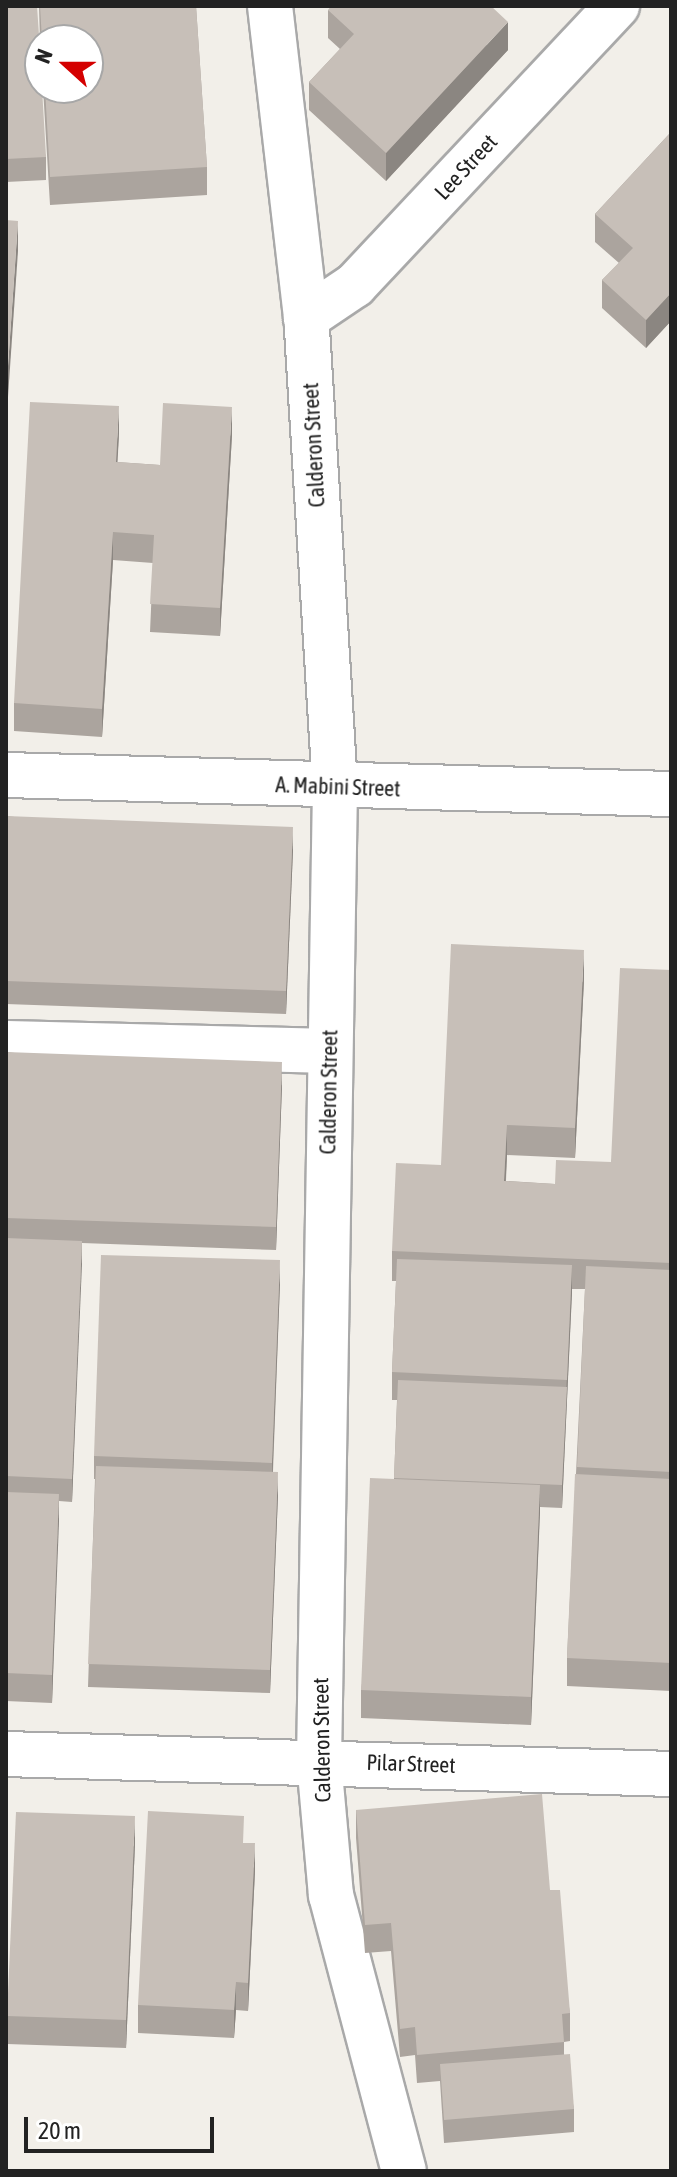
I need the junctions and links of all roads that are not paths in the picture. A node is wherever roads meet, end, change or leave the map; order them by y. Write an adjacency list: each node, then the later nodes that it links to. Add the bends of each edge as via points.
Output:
1 (270, 6): 3 (street, Calderon Street)
2 (617, 6): 3 (street, Lee Street, via 355,285)
3 (306, 318): 5 (street, Calderon Street)
4 (6, 775): 5 (street, A. Mabini Street)
5 (335, 787): 6 (street, A. Mabini Street); 8 (street, Calderon Street)
6 (671, 794)
7 (6, 1043): 8 (street)
8 (330, 1051): 10 (street, Calderon Street)
9 (6, 1754): 10 (street, Pilar Street)
10 (319, 1761): 11 (street, Pilar Street); 12 (street, Calderon Street, via 331,1895)
11 (671, 1774)
12 (404, 2171)

